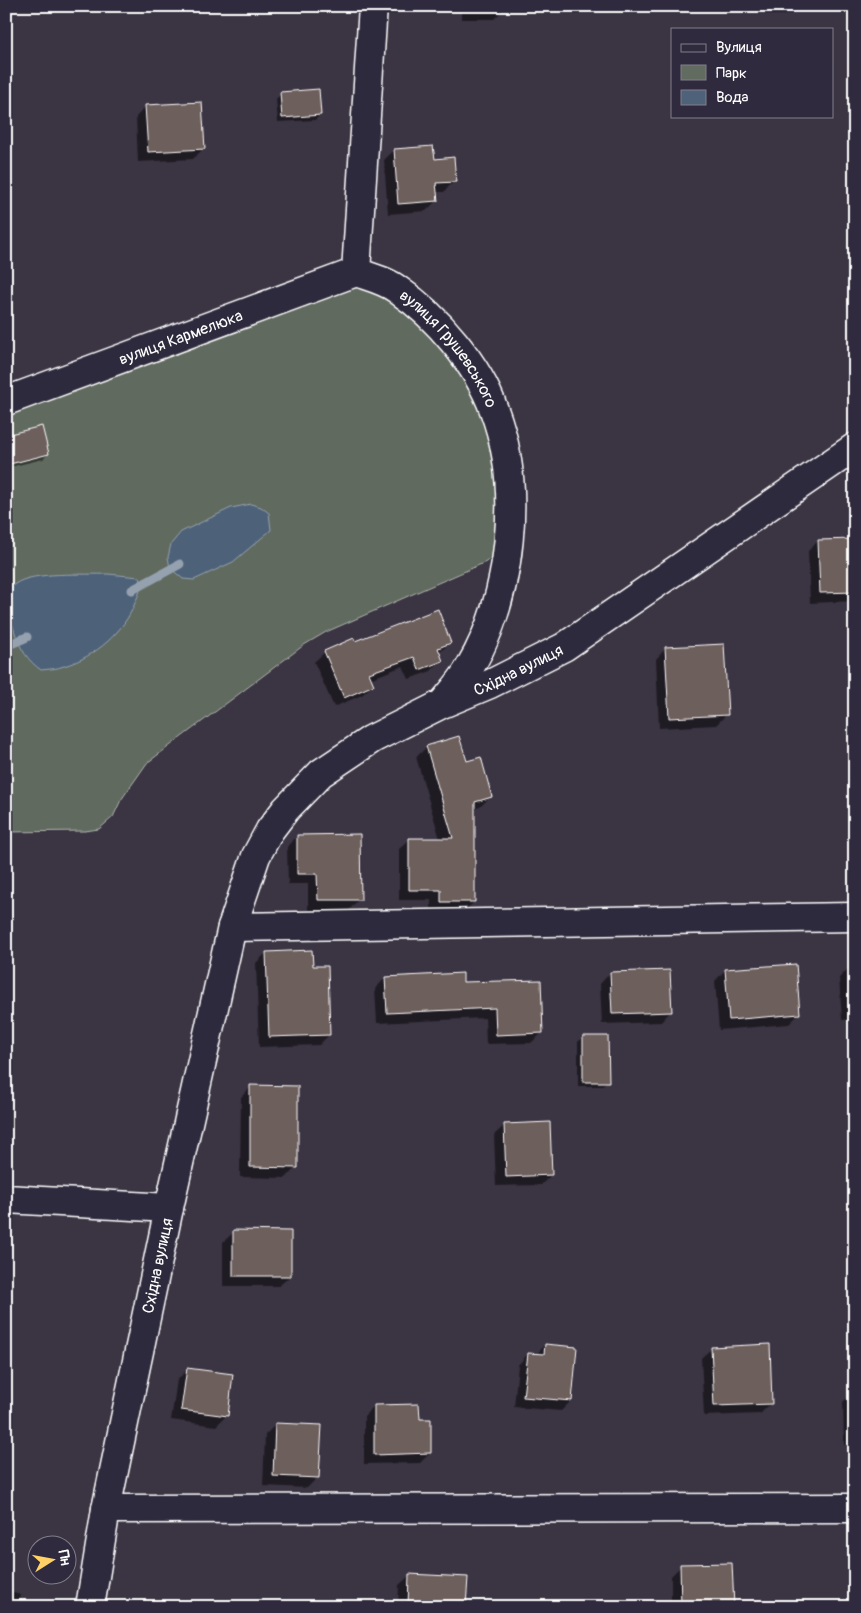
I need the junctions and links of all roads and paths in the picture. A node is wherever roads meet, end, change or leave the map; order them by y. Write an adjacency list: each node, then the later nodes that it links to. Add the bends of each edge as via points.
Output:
1 (374, 6): 2 (street)
2 (356, 272): 3 (street, вулиця Кармелюка); 5 (street, вулиця Грушевського, via 397,288 428,314 456,345 479,378 494,409 504,444 510,514 500,592 470,668)
3 (6, 401)
4 (855, 447): 5 (street, Східна вулиця, via 564,647)
5 (442, 704): 7 (street, Східна вулиця, via 364,744 321,773 286,809 256,856)
6 (855, 917): 7 (street)
7 (232, 927): 9 (street, Східна вулиця)
8 (6, 1199): 9 (street)
9 (169, 1208): 11 (street, Східна вулиця)
10 (855, 1508): 11 (street)
11 (106, 1509): 12 (street, Східна вулиця)
12 (90, 1607)

